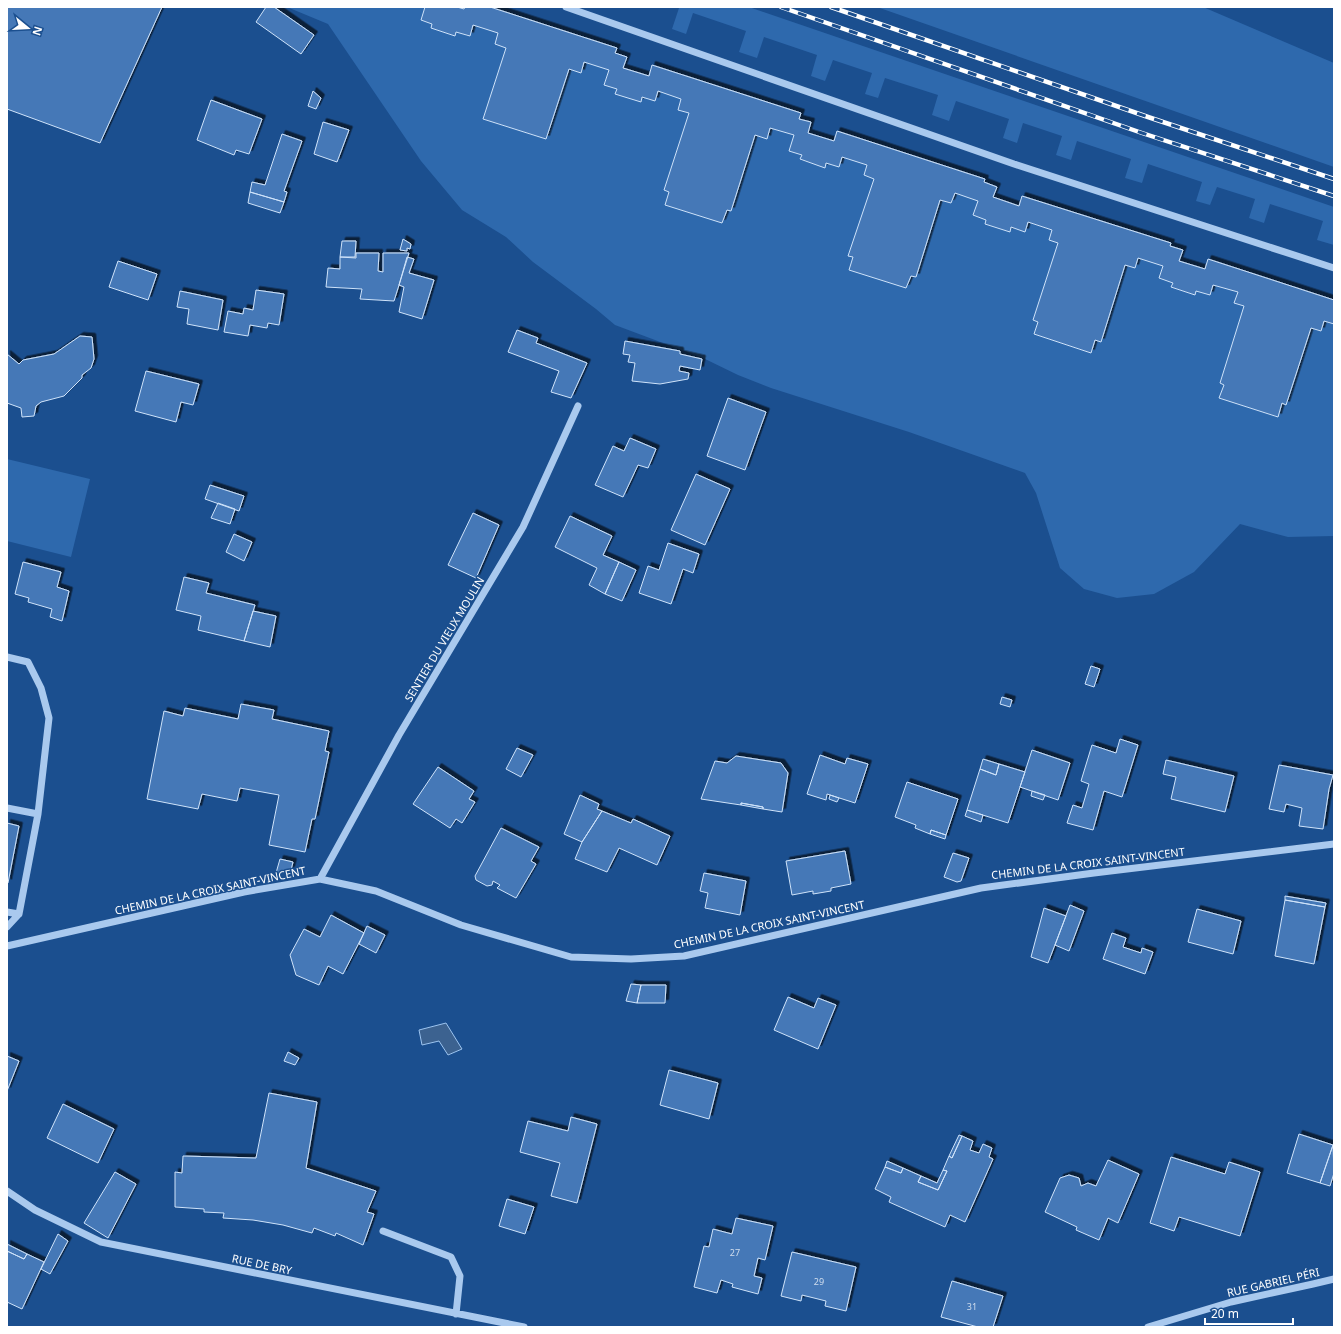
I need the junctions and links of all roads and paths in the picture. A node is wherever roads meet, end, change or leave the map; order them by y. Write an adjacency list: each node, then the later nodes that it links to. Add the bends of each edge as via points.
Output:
1 (566, 7): 2 (street, via 1014,164)
2 (1334, 268)
3 (578, 406): 8 (street, SENTIER DU VIEUX MOULIN, via 523,527 399,735)
4 (7, 657): 6 (street, via 28,662 42,688 49,718)
5 (7, 808): 6 (street)
6 (38, 814): 10 (street)
7 (1334, 844): 8 (street, CHEMIN DE LA CROIX SAINT-VINCENT, via 981,888 684,956 631,959 570,957 461,925 376,891)
8 (320, 879): 12 (street, CHEMIN DE LA CROIX SAINT-VINCENT, via 244,892)
9 (7, 912): 10 (street)
10 (19, 914): 11 (street)
11 (7, 927)
12 (7, 946)
13 (7, 1191): 16 (street, RUE DE BRY, via 35,1210 101,1242)
14 (383, 1231): 16 (street, via 451,1257 460,1276)
15 (1334, 1279): 18 (street, RUE GABRIEL PÉRI, via 1231,1302)
16 (456, 1314): 17 (street, RUE DE BRY)
17 (524, 1327)
18 (1148, 1327)

